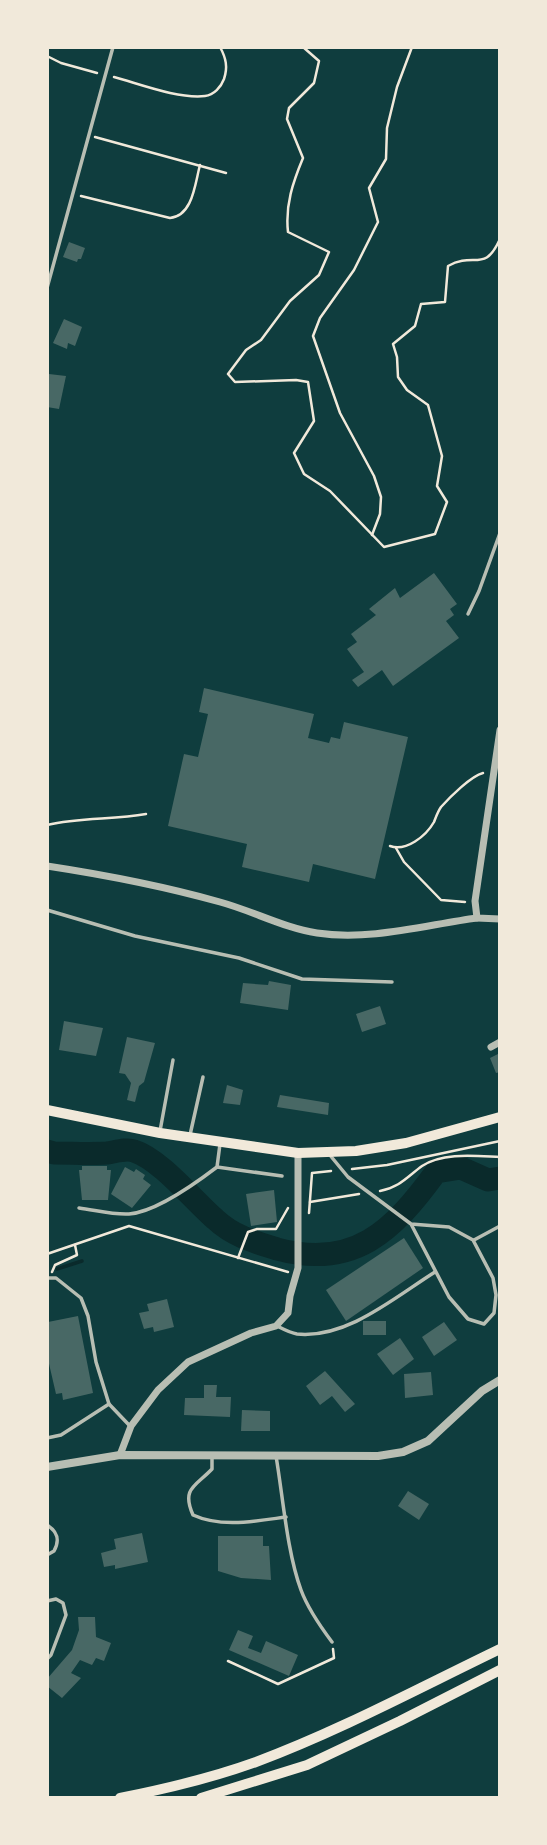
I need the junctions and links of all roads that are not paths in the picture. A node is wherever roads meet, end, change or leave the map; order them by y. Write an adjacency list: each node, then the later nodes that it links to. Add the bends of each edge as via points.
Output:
1 (113, 47): 2 (lane)
2 (47, 288)
3 (500, 533): 4 (lane)
4 (468, 614)
5 (500, 730): 8 (street, via 475,901)
6 (50, 866): 8 (street, via 132,880 316,933 383,932)
7 (47, 911): 10 (lane, via 239,958 302,979)
8 (477, 918): 9 (street)
9 (500, 919)
10 (392, 982)
11 (500, 1042): 12 (street)
12 (491, 1047)
13 (173, 1060): 17 (lane)
14 (204, 1077): 18 (lane)
15 (47, 1110): 17 (main road)
16 (500, 1117): 21 (main road, via 406,1143)
17 (160, 1133): 18 (main road)
18 (190, 1137): 19 (main road)
19 (221, 1142): 20 (main road); 22 (lane)
20 (298, 1153): 21 (main road); 30 (street, via 295,1271 288,1313)
21 (327, 1153): 25 (lane)
22 (217, 1167): 23 (lane); 24 (lane, via 172,1198 131,1214)
23 (282, 1176)
24 (79, 1208)
25 (411, 1224): 27 (lane, via 449,1227); 28 (lane)
26 (500, 1226): 27 (lane)
27 (473, 1240): 28 (lane, via 493,1278 496,1295 494,1313 484,1324 468,1320)
28 (435, 1272): 30 (lane, via 348,1327 295,1334)
29 (48, 1278): 32 (lane, via 56,1278 81,1298)
30 (276, 1326): 33 (street, via 188,1362 158,1390)
31 (500, 1380): 36 (street, via 428,1441 403,1452)
32 (109, 1404): 33 (lane); 34 (lane, via 61,1435)
33 (131, 1426): 37 (street)
34 (47, 1438)
35 (212, 1454): 36 (street); 37 (street); 39 (lane, via 212,1469 189,1491 192,1515 206,1521 246,1522)
36 (276, 1454): 39 (lane)
37 (120, 1455): 38 (street)
38 (47, 1467)
39 (286, 1517): 43 (lane, via 301,1590)
40 (47, 1525): 41 (lane, via 58,1538 54,1552)
41 (47, 1555)
42 (47, 1601): 45 (lane, via 63,1602 66,1615)
43 (332, 1642)
44 (500, 1649): 47 (highway, via 254,1763)
45 (47, 1658)
46 (500, 1670): 48 (highway, via 307,1765)
47 (120, 1798)
48 (201, 1798)

